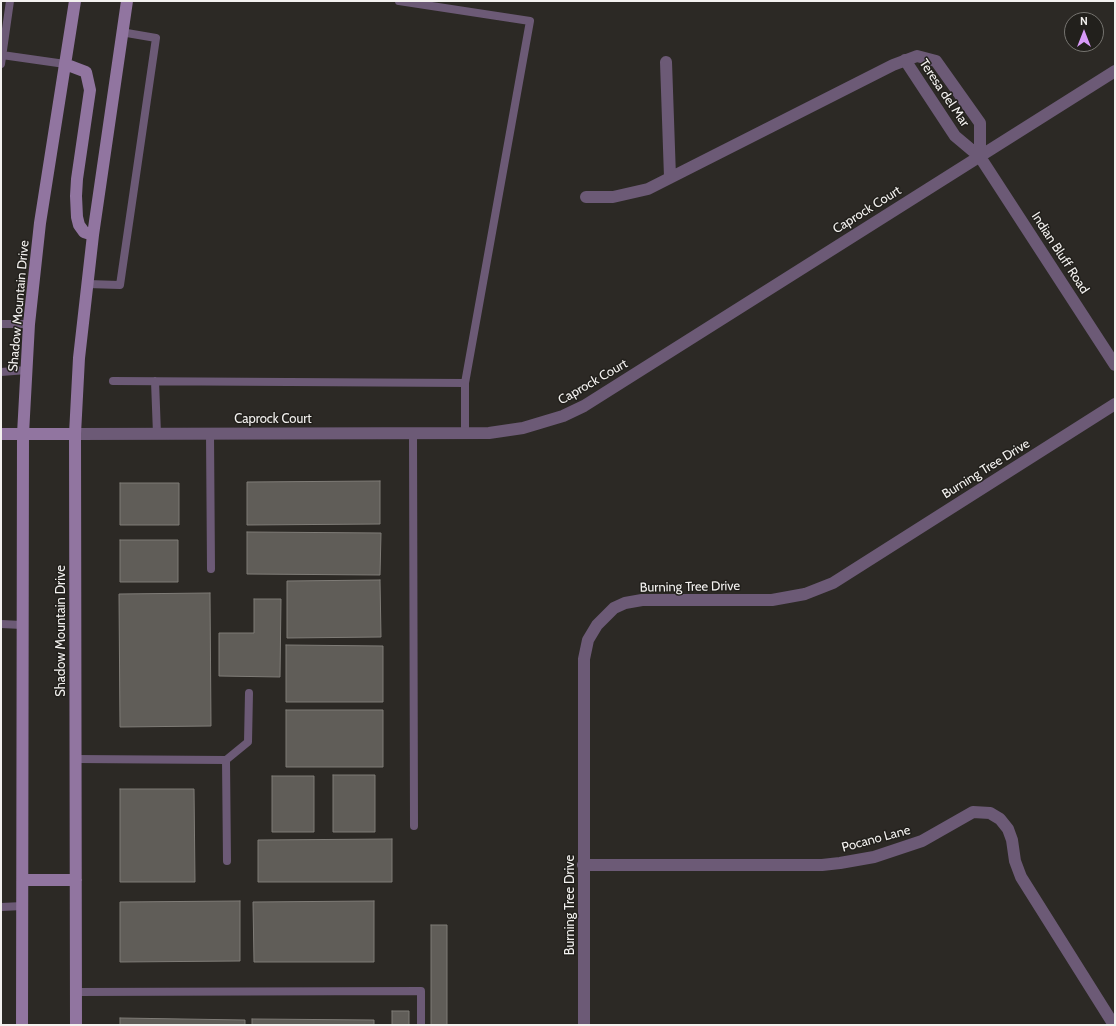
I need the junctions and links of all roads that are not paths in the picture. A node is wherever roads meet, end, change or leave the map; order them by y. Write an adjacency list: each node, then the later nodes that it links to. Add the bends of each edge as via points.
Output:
1 (10, 1): 6 (lane)
2 (75, 1): 10 (main road, Shadow Mountain Drive)
3 (127, 1): 5 (main road, Shadow Mountain Drive)
4 (399, 1): 24 (lane, via 530,21)
5 (121, 32): 15 (main road, Shadow Mountain Drive); 16 (lane, via 156,38 120,285)
6 (2, 55): 9 (lane); 10 (lane)
7 (905, 60): 12 (street, Teresa del Mar, via 955,136); 12 (street, Teresa del Mar, via 917,56 936,61 980,123); 13 (street, Teresa del Mar)
8 (666, 62): 13 (street)
9 (1, 64)
10 (65, 64): 15 (main road, via 86,72 90,90 76,196 79,225 84,232); 18 (main road, Shadow Mountain Drive, via 40,223)
11 (1115, 71): 12 (street, Caprock Court)
12 (980, 157): 19 (street, Indian Bluff Road); 27 (street, Caprock Court, via 584,406 563,416 523,428)
13 (670, 177): 14 (street, Teresa del Mar, via 648,189 613,197)
14 (586, 197)
15 (93, 234): 16 (main road, Shadow Mountain Drive)
16 (87, 284): 30 (main road, Shadow Mountain Drive, via 79,358)
17 (1, 324): 18 (lane)
18 (29, 324): 20 (main road, Shadow Mountain Drive)
19 (1115, 365)
20 (27, 370): 21 (lane); 29 (main road, Shadow Mountain Drive)
21 (1, 372)
22 (112, 381): 23 (lane)
23 (155, 381): 24 (lane); 31 (lane)
24 (465, 383): 27 (lane)
25 (1115, 404): 41 (street, Burning Tree Drive, via 833,583 805,594 772,600 642,600 625,603 604,616 588,640 584,658)
26 (413, 433): 27 (street, Caprock Court); 32 (street, Caprock Court); 39 (lane)
27 (465, 433)
28 (1, 434): 29 (main road, Caprock Court)
29 (23, 434): 30 (main road, Caprock Court); 35 (main road, Shadow Mountain Drive)
30 (75, 434): 31 (street, Caprock Court); 37 (main road, Shadow Mountain Drive)
31 (157, 434): 32 (street, Caprock Court)
32 (210, 434): 33 (lane)
33 (211, 569)
34 (1, 624): 35 (lane)
35 (22, 625): 42 (main road, Shadow Mountain Drive)
36 (249, 693): 38 (lane, via 248,742)
37 (76, 759): 38 (lane); 43 (main road, Shadow Mountain Drive)
38 (226, 760): 40 (lane)
39 (414, 826)
40 (227, 861)
41 (583, 865): 50 (street, Burning Tree Drive); 51 (street, Pocano Lane, via 840,863 874,857 922,841 973,812 990,813 1000,819 1008,829 1014,861 1021,877)
42 (23, 880): 43 (main road); 44 (main road, Shadow Mountain Drive)
43 (76, 880): 46 (main road, Shadow Mountain Drive)
44 (23, 906): 45 (lane); 47 (main road, Shadow Mountain Drive)
45 (1, 907)
46 (76, 992): 48 (main road, Shadow Mountain Drive); 49 (lane, via 421,991)
47 (22, 1025)
48 (76, 1025)
49 (421, 1025)
50 (584, 1025)
51 (1114, 1025)

